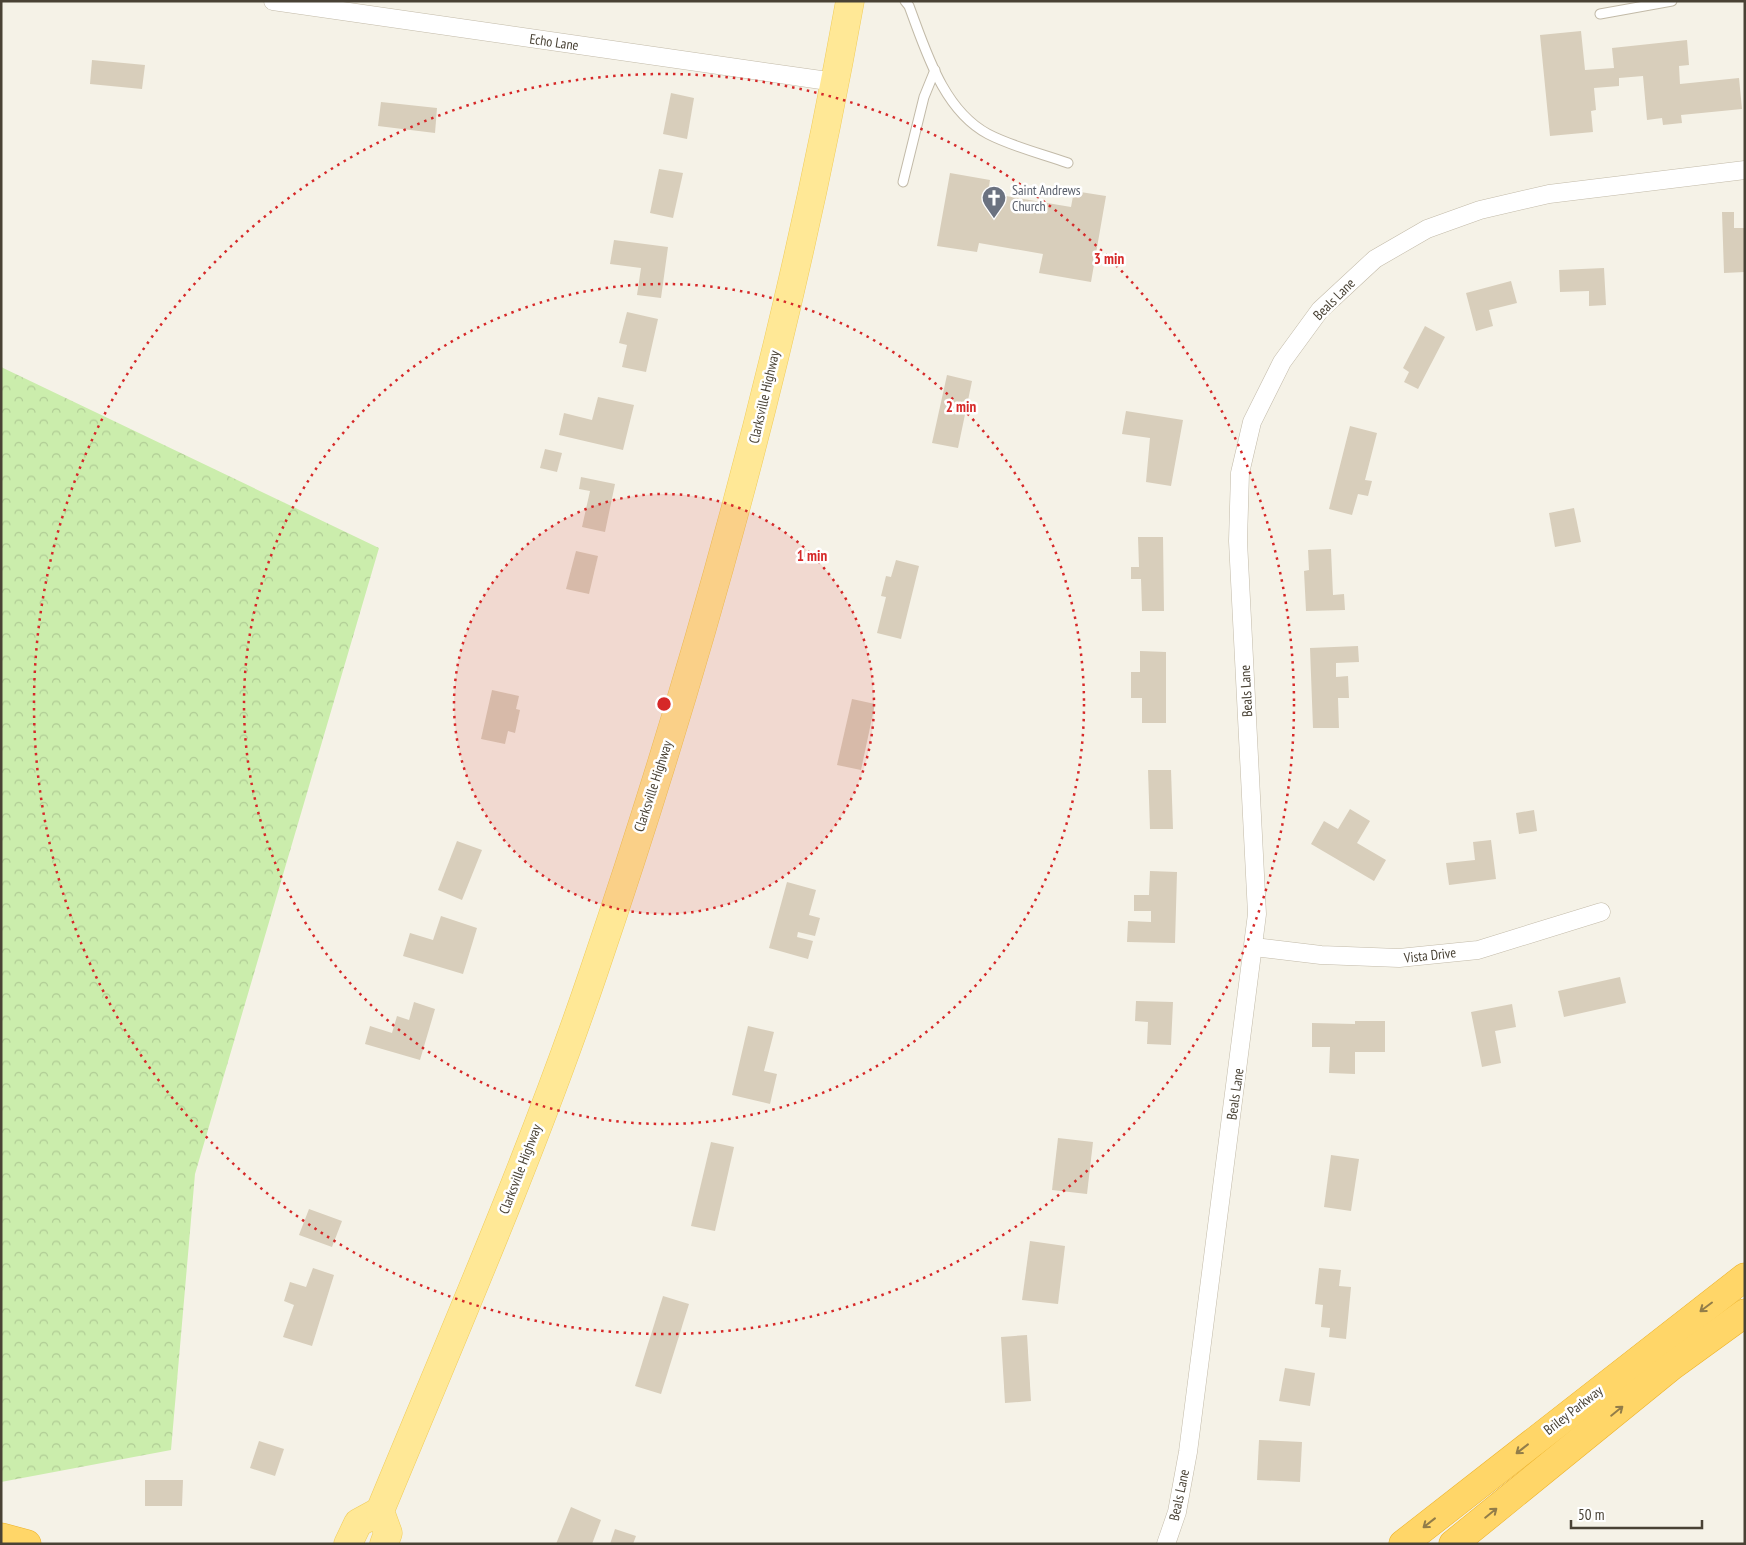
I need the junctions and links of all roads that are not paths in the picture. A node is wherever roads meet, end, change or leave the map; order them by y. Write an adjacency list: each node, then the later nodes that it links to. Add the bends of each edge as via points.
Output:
1 (273, 1): 7 (street, Echo Lane)
2 (850, 1): 7 (main road, Clarksville Highway)
3 (905, 1): 6 (lane)
4 (1672, 1): 5 (lane)
5 (1600, 14)
6 (935, 70): 8 (lane, via 952,104 988,134); 10 (lane, via 924,96)
7 (835, 82): 15 (main road, Clarksville Highway, via 743,486 652,793 594,972 551,1090)
8 (1068, 163)
9 (1745, 170): 12 (street, Beals Lane, via 1549,194 1480,210 1427,230 1375,259 1320,310 1282,362 1252,422 1240,473 1238,541 1258,914)
10 (903, 182)
11 (1601, 912): 12 (street, Vista Drive, via 1478,950 1429,955 1399,958 1331,955)
12 (1254, 947): 20 (street, Beals Lane, via 1188,1452 1177,1512)
13 (1745, 1277): 21 (highway, Briley Parkway, one-way to 21)
14 (1745, 1313): 22 (highway, Briley Parkway, one-way to 14, via 1672,1366)
15 (380, 1511): 18 (main road, via 358,1523); 19 (main road, via 388,1533)
16 (1, 1538): 17 (highway)
17 (28, 1544)
18 (348, 1544)
19 (384, 1544)
20 (1166, 1544)
21 (1403, 1544)
22 (1453, 1544)

